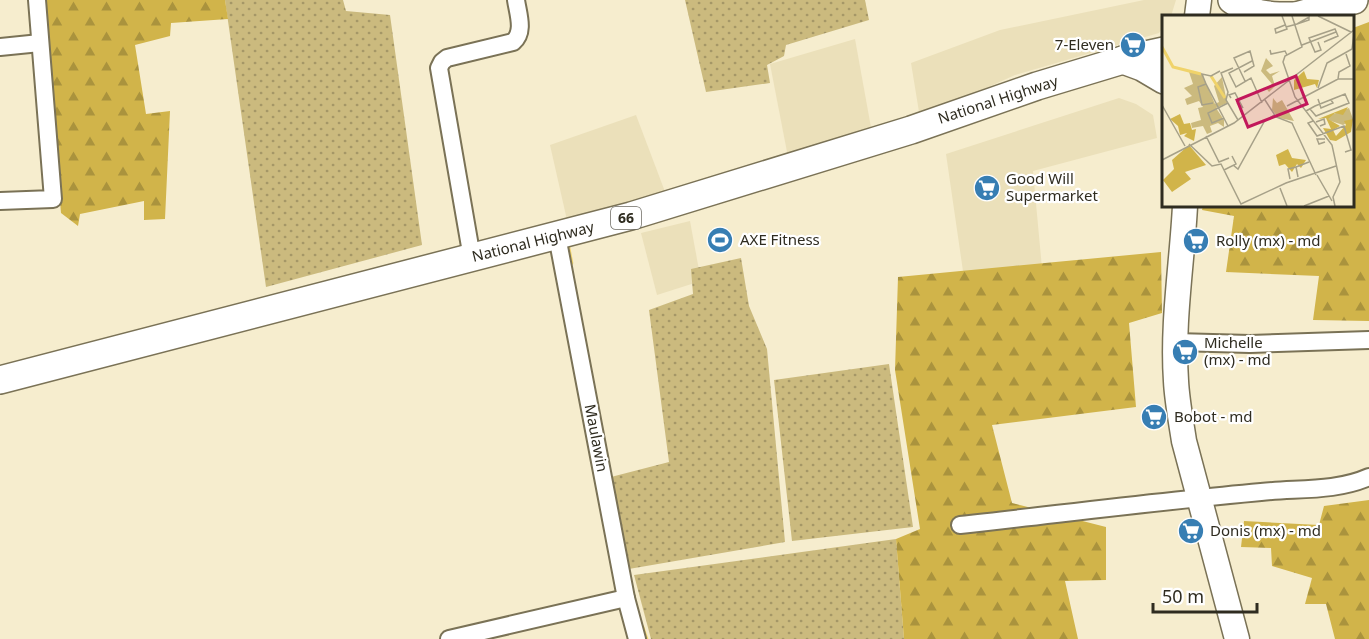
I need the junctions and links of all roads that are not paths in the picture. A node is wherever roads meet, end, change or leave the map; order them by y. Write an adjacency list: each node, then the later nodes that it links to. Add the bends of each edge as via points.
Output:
1 (37, 0): 9 (street)
2 (516, 0): 17 (street, via 521,31 518,38 447,58 439,68)
3 (1199, 0): 6 (main road)
4 (1232, 0): 7 (main road)
5 (1354, 0): 8 (main road)
6 (1197, 15)
7 (1259, 15)
8 (1301, 15)
9 (40, 44): 10 (street); 14 (street, via 52,199)
10 (0, 47)
11 (1162, 51): 12 (main road, National Highway / 66)
12 (1123, 60): 13 (main road); 16 (main road, National Highway / 66, via 699,196)
13 (1162, 79)
14 (0, 201)
15 (1185, 207): 19 (main road)
16 (557, 236): 17 (main road, National Highway / 66); 24 (street, Maulawin)
17 (472, 258): 20 (main road, National Highway / 66)
18 (1369, 340): 19 (street)
19 (1175, 342): 22 (main road, via 1179,413)
20 (0, 380)
21 (1369, 477): 22 (street, via 1314,490)
22 (1200, 499): 23 (street); 27 (main road)
23 (960, 525)
24 (626, 598): 25 (street); 26 (street, Maulawin)
25 (449, 639)
26 (638, 639)
27 (1237, 639)

